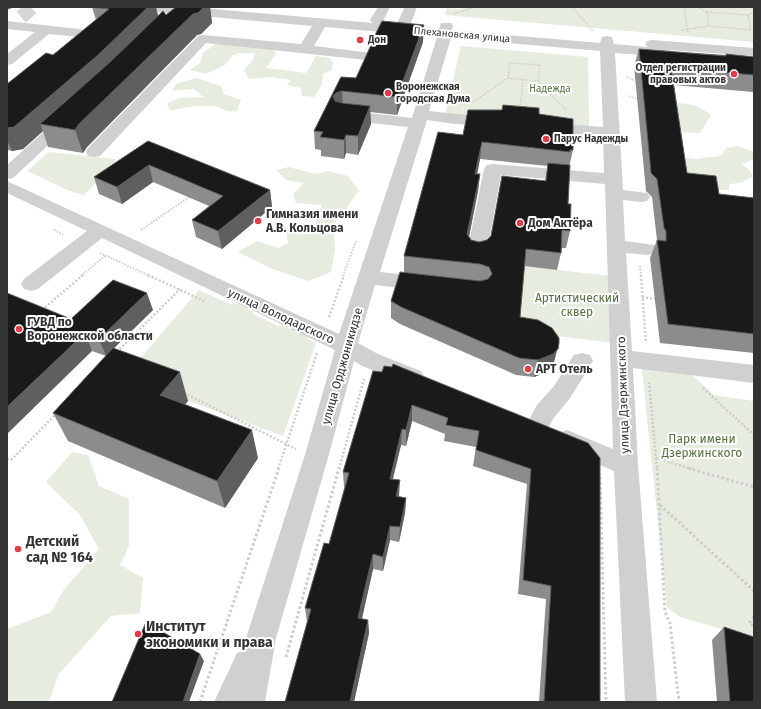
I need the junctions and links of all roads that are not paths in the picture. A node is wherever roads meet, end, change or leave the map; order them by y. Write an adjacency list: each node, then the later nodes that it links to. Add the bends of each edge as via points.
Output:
1 (146, 7): 5 (street, Плехановская улица)
2 (219, 7): 6 (street, Плехановская улица)
3 (384, 7): 6 (street)
4 (411, 7): 9 (street)
5 (177, 8): 7 (street, Плехановская улица); 8 (street)
6 (377, 20): 9 (street, Плехановская улица)
7 (320, 22): 11 (street, Плехановская улица); 15 (street)
8 (166, 23)
9 (404, 23): 11 (street, Плехановская улица)
10 (12, 24): 12 (street)
11 (447, 25): 14 (street, Плехановская улица); 22 (street, улица Орджоникидзе)
12 (47, 29): 13 (street); 18 (street)
13 (80, 33)
14 (607, 44): 16 (street, Плехановская улица); 19 (street, Плехановская улица); 23 (street, улица Дзержинского)
15 (305, 50): 17 (street); 24 (street, via 203,40)
16 (754, 52)
17 (375, 57)
18 (7, 61)
19 (754, 61)
20 (75, 111): 25 (street)
21 (344, 115): 22 (street)
22 (419, 119): 23 (street, via 449,118 477,121 500,115 526,116 562,128); 33 (street, улица Орджоникидзе)
23 (611, 133): 27 (street, улица Дзержинского)
24 (94, 152)
25 (7, 174)
26 (7, 186): 29 (street, улица Володарского)
27 (614, 187): 28 (street); 30 (street, улица Дзержинского); 32 (street, via 493,169)
28 (641, 197)
29 (100, 230): 34 (street); 36 (street, улица Володарского)
30 (617, 246): 31 (street); 37 (street, улица Дзержинского)
31 (648, 249)
32 (477, 252)
33 (368, 277): 35 (street); 36 (street, улица Орджоникидзе)
34 (31, 284)
35 (447, 287)
36 (348, 348): 40 (street, улица Володарского, via 370,360); 44 (street, улица Орджоникидзе)
37 (622, 358): 39 (street); 43 (street, улица Дзержинского)
38 (582, 361): 42 (street)
39 (754, 374)
40 (436, 386)
41 (516, 418): 42 (street)
42 (537, 427): 43 (street)
43 (626, 465): 47 (street, улица Дзержинского)
44 (261, 638): 45 (street); 46 (street, улица Орджоникидзе)
45 (230, 702)
46 (249, 702)
47 (641, 702)

